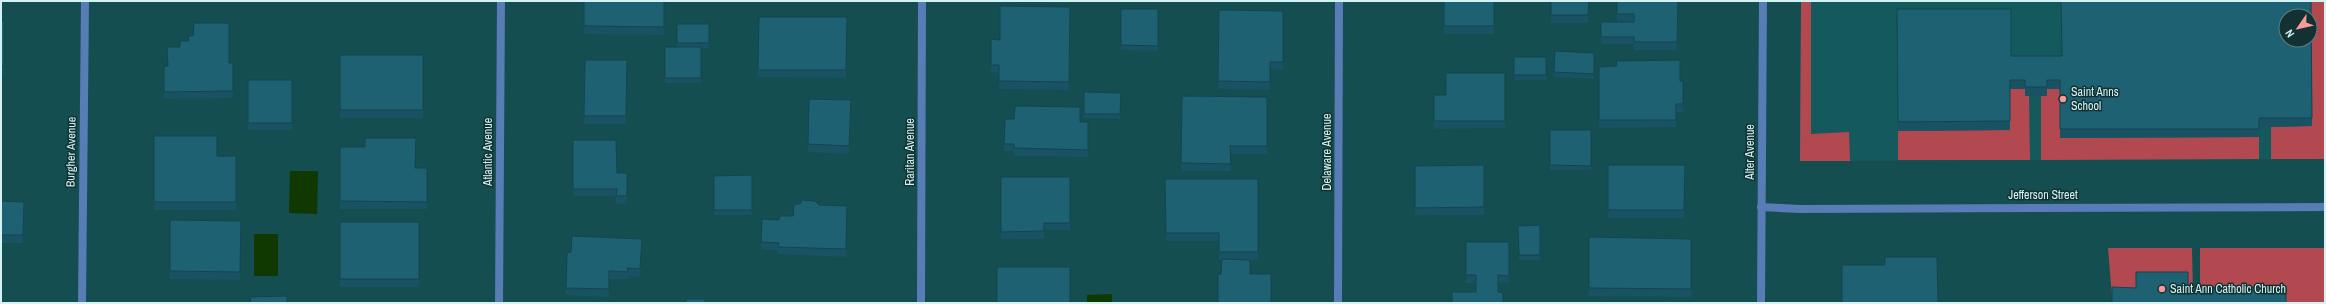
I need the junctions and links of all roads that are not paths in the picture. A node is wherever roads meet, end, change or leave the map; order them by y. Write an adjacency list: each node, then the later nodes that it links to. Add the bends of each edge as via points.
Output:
1 (85, 1): 8 (street, Burgher Avenue)
2 (501, 1): 9 (street, Atlantic Avenue)
3 (922, 1): 10 (street, Raritan Avenue)
4 (1339, 1): 11 (street, Delaware Avenue)
5 (1763, 1): 6 (street, Alter Avenue)
6 (1761, 207): 7 (street, Jefferson Street); 12 (street, Alter Avenue)
7 (2325, 207)
8 (82, 303)
9 (499, 303)
10 (921, 303)
11 (1338, 303)
12 (1761, 303)

